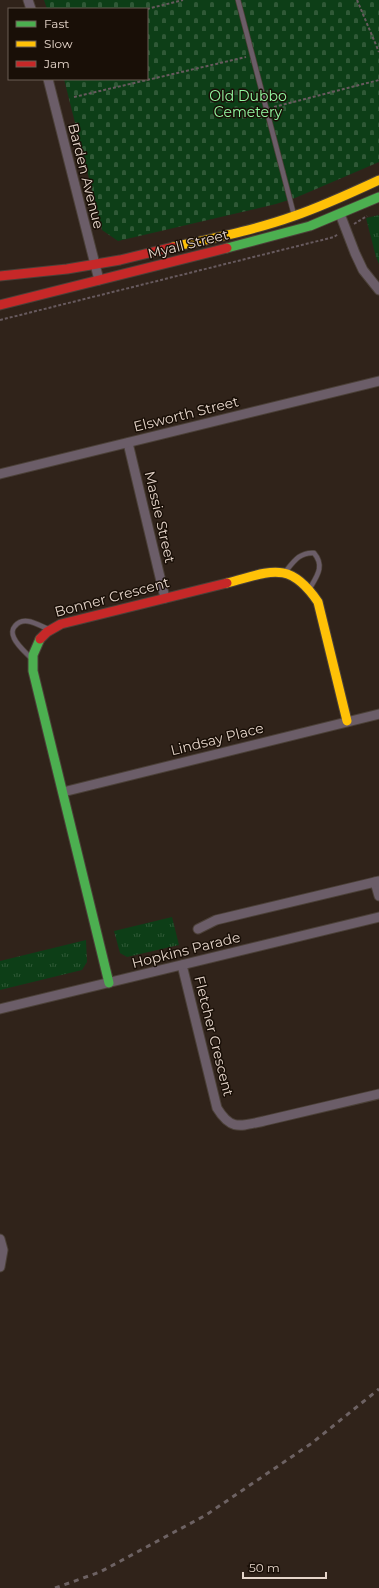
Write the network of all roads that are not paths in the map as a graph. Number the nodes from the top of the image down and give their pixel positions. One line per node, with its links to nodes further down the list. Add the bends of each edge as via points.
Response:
1 (238, 0): 6 (lane)
2 (48, 80): 7 (street, Barden Avenue)
3 (379, 180): 6 (street, Myall Street)
4 (379, 197): 5 (street, Myall Street)
5 (340, 214): 9 (street, Myall Street, via 272,237); 10 (street, via 363,270)
6 (294, 216): 7 (street, Myall Street)
7 (94, 265): 8 (street, Myall Street); 9 (street, Barden Avenue)
8 (0, 276)
9 (98, 280): 11 (street, Myall Street)
10 (379, 290)
11 (0, 305)
12 (379, 382): 13 (street, Elsworth Street)
13 (128, 443): 14 (street, Elsworth Street); 17 (street, Massie Street)
14 (0, 474)
15 (285, 572): 16 (street, via 299,579); 16 (lane, via 300,555 314,554 320,565); 17 (street, Bonner Crescent, via 268,573)
16 (310, 590): 21 (street, via 318,602 324,622)
17 (165, 598): 18 (street, Bonner Crescent)
18 (49, 629): 19 (street, Bonner Crescent, via 40,638); 19 (lane, via 26,621 14,627 14,639)
19 (32, 659): 22 (street, Bonner Crescent, via 32,671)
20 (379, 714): 21 (street, Lindsay Place)
21 (347, 721): 22 (street, Lindsay Place)
22 (63, 792): 28 (street, Bonner Crescent)
23 (377, 881): 24 (street, Hopkins Parade); 26 (street, Hopkins Parade, via 216,920)
24 (379, 896)
25 (379, 917): 27 (street, Hopkins Parade)
26 (198, 929)
27 (182, 965): 28 (street, Hopkins Parade); 30 (street, Fletcher Crescent, via 217,1108 228,1122 233,1125 247,1125)
28 (109, 982): 29 (street, Hopkins Parade)
29 (0, 1010)
30 (379, 1094)
31 (0, 1239): 32 (street, via 3,1250)
32 (0, 1266)

